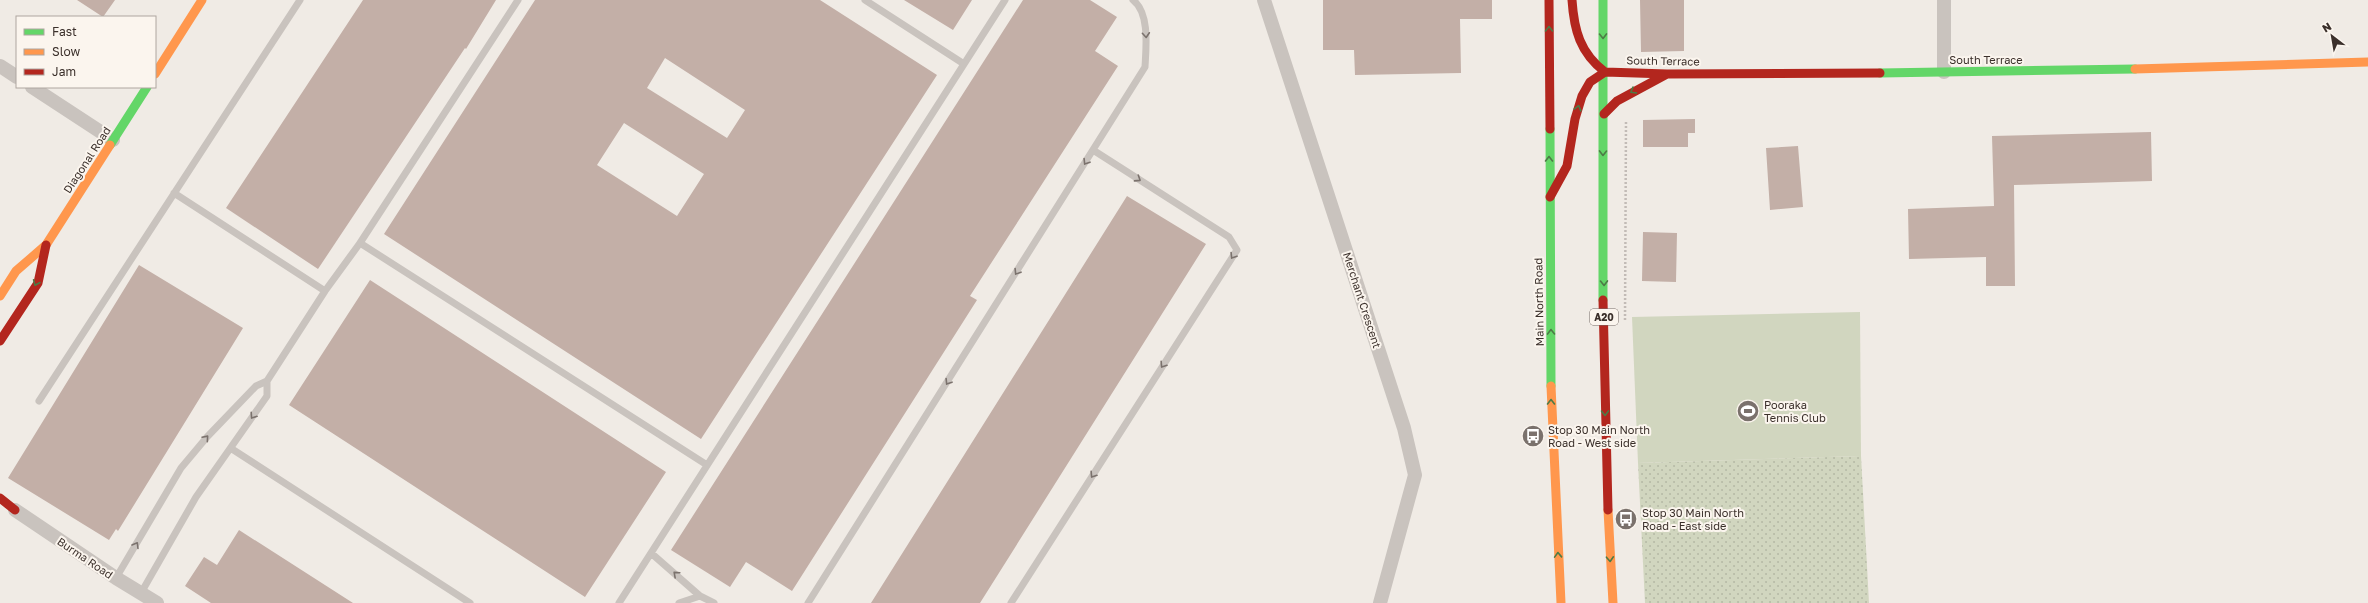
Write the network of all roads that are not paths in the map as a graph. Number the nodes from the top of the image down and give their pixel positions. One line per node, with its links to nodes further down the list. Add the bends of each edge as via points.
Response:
1 (202, 0): 15 (main road)
2 (300, 0): 25 (lane)
3 (518, 0): 27 (lane)
4 (865, 0): 13 (lane)
5 (1005, 0): 13 (lane)
6 (1133, 0): 24 (lane, one-way to 24, via 1138,4 1147,33 1145,67)
7 (1264, 0): 51 (street, Merchant Crescent, via 1404,428 1415,475)
8 (1549, 0): 26 (main road, Main North Road, one-way to 8)
9 (1572, 0): 16 (main road, via 1573,23 1585,54 1590,62)
10 (1603, 0): 16 (main road, A20, one-way to 16)
11 (1944, 0): 17 (street)
12 (2368, 62): 17 (main road, South Terrace)
13 (964, 64): 35 (lane)
14 (0, 66): 19 (street)
15 (156, 72)
16 (1605, 72): 18 (main road, South Terrace); 22 (main road, A20); 26 (main road, one-way to 16, via 1567,166 1575,118 1582,96 1590,82)
17 (1944, 72): 18 (main road, South Terrace)
18 (1667, 74): 22 (main road, one-way to 22, via 1617,101)
19 (16, 76)
20 (34, 88): 23 (street)
21 (146, 88): 23 (main road, Diagonal Road)
22 (1604, 114): 52 (main road, A20, one-way to 52, via 1602,189 1606,492)
23 (113, 140): 28 (main road, Diagonal Road)
24 (1093, 150): 49 (lane, one-way to 49); 50 (lane, one-way to 50, via 1229,237 1237,250)
25 (174, 193): 29 (lane); 33 (lane)
26 (1549, 198): 43 (main road, Main North Road, one-way to 26, via 1551,404)
27 (360, 243): 29 (lane); 35 (lane)
28 (46, 245): 30 (main road, Diagonal Road, via 16,271); 31 (main road, Diagonal Road, one-way to 31, via 38,283)
29 (325, 291): 32 (lane)
30 (0, 296)
31 (0, 341)
32 (267, 382): 34 (lane, one-way to 34, via 267,396); 40 (lane, one-way to 32, via 181,468 212,431 256,386)
33 (39, 401)
34 (232, 449): 41 (lane, via 196,497); 45 (lane)
35 (707, 465): 39 (lane)
36 (0, 498): 38 (main road)
37 (0, 505): 38 (main road)
38 (15, 510): 40 (street, Burma Road)
39 (651, 553): 42 (lane, one-way to 39); 46 (lane)
40 (116, 578): 41 (street, Burma Road)
41 (141, 593): 44 (street, Burma Road)
42 (700, 596): 47 (lane); 48 (lane)
43 (1558, 598)
44 (157, 603)
45 (470, 603)
46 (619, 603)
47 (679, 603)
48 (714, 603)
49 (808, 603)
50 (1011, 603)
51 (1380, 603)
52 (1613, 603)

